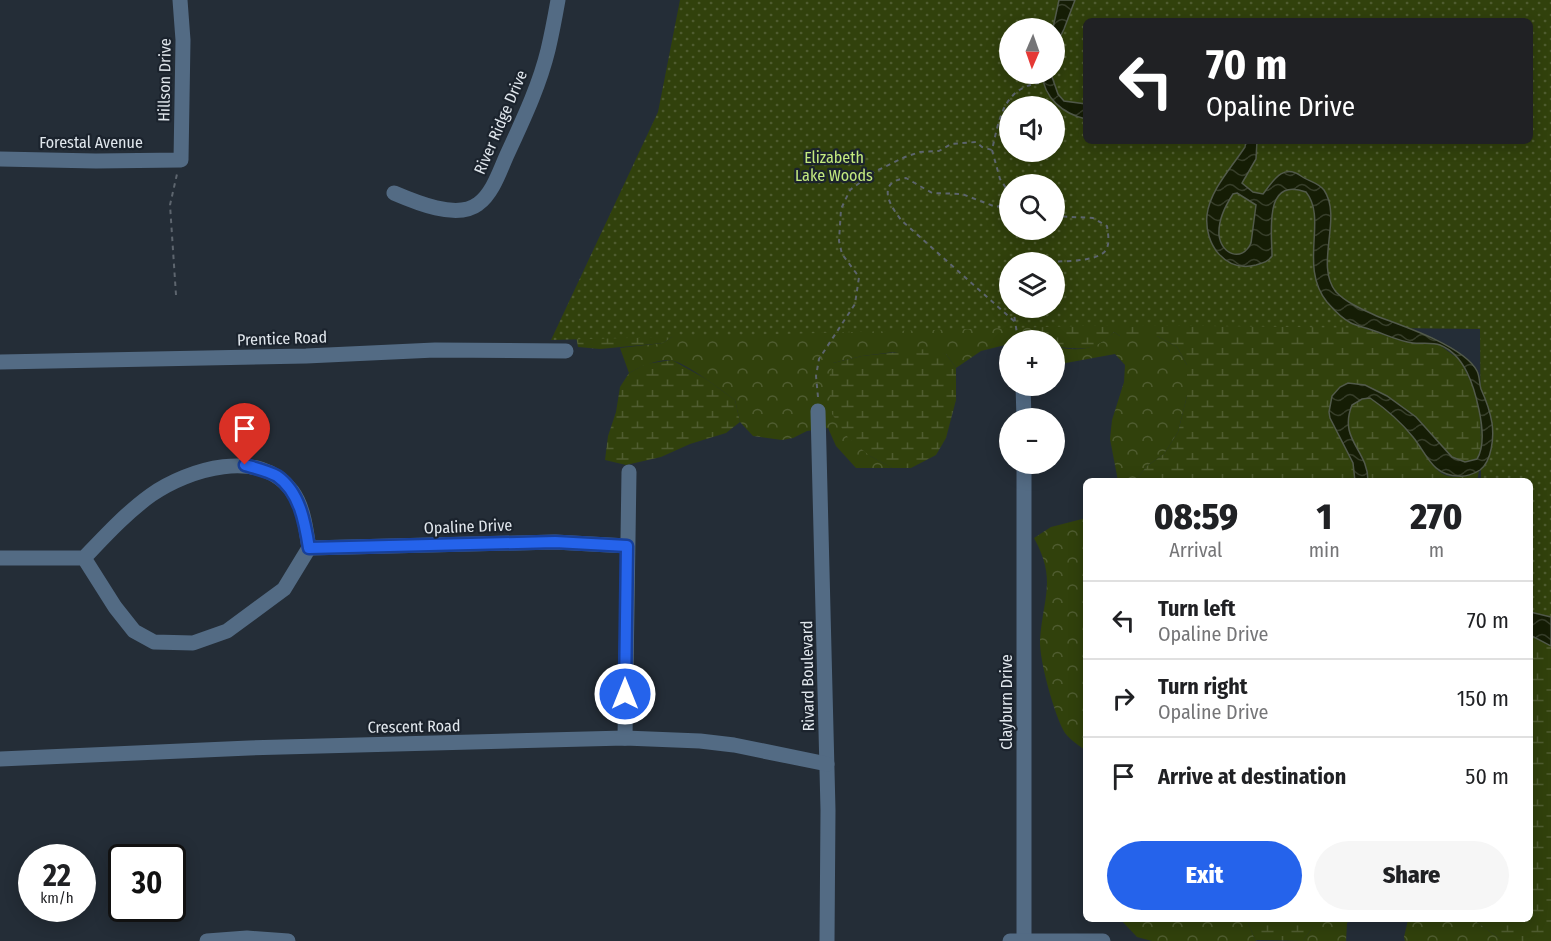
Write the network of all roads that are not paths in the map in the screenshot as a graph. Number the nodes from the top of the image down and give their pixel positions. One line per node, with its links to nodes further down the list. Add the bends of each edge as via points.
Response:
1 (180, 0): 4 (street, Hillson Drive)
2 (558, 0): 5 (street, River Ridge Drive, via 548,51 528,107 489,193 477,206 465,209 424,206)
3 (0, 159): 4 (street, Forestal Avenue)
4 (181, 160)
5 (394, 193)
6 (566, 351): 7 (street, Prentice Road, via 435,350)
7 (0, 362)
8 (819, 411): 17 (street, Rivard Boulevard)
9 (629, 472): 11 (street)
10 (1024, 474): 21 (street, Clayburn Drive)
11 (627, 546): 12 (street, Opaline Drive, via 555,542); 15 (street)
12 (309, 548): 14 (street, via 284,589 227,631 193,643 154,642 134,631); 14 (street, via 293,492 276,476 245,465 223,466 187,476 152,494)
13 (0, 558): 14 (street)
14 (84, 558)
15 (625, 738): 16 (street, Crescent Road, via 238,748); 17 (street, Crescent Road, via 734,745)
16 (0, 759)
17 (827, 764): 20 (street, Rivard Boulevard)
18 (207, 941): 19 (street)
19 (288, 941)
20 (827, 941)
21 (1020, 941): 22 (street)
22 (1103, 941)

